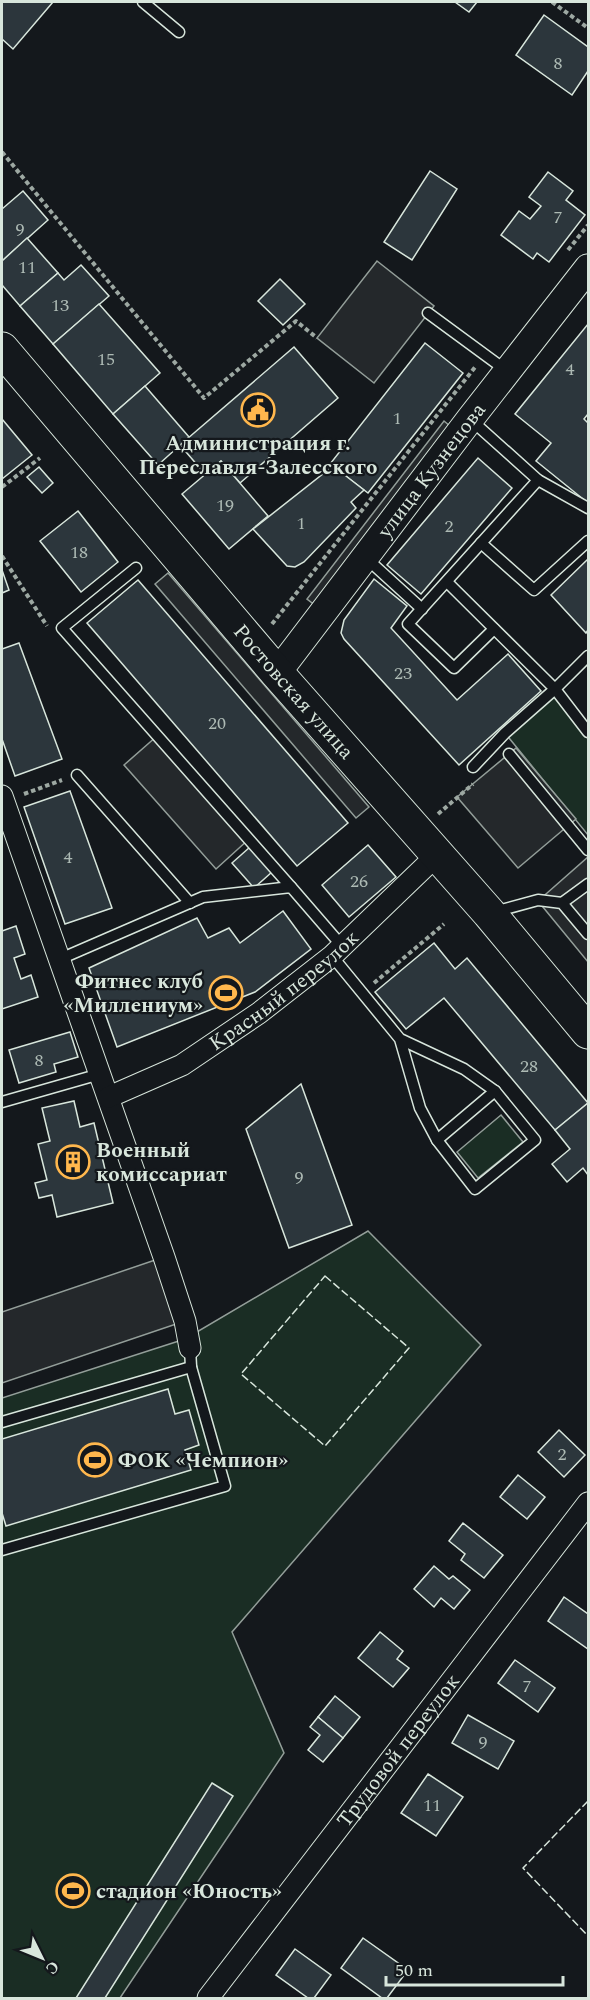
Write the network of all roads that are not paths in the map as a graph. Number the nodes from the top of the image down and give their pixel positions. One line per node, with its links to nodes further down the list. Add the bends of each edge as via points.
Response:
1 (143, 2): 2 (lane)
2 (179, 32)
3 (588, 268): 6 (street, улица Кузнецова)
4 (428, 313): 6 (lane)
5 (2, 349): 18 (main road, Ростовская улица)
6 (508, 372): 7 (street, улица Кузнецова)
7 (470, 419): 8 (lane); 12 (street, улица Кузнецова)
8 (538, 480): 9 (lane); 11 (lane)
9 (588, 508)
10 (588, 541): 11 (lane, via 534,590)
11 (481, 543): 14 (lane)
12 (365, 557): 15 (lane); 18 (street, улица Кузнецова)
13 (136, 568): 28 (lane, via 62,628)
14 (447, 582): 15 (lane); 16 (lane)
15 (422, 609): 16 (lane, via 408,624 454,668)
16 (494, 628): 19 (lane)
17 (588, 656): 19 (lane)
18 (277, 673): 26 (main road, Ростовская улица)
19 (555, 689): 20 (lane); 22 (lane)
20 (588, 732)
21 (509, 754): 25 (lane)
22 (473, 767)
23 (77, 775): 29 (lane)
24 (2, 799): 34 (street)
25 (588, 850)
26 (437, 855): 31 (main road, Ростовская улица); 33 (street, Красный переулок)
27 (588, 884): 30 (lane)
28 (291, 887): 29 (lane, via 203,897); 33 (lane)
29 (190, 903): 34 (lane)
30 (562, 903): 31 (lane, via 538,900); 32 (lane)
31 (489, 913): 35 (main road, Ростовская улица)
32 (588, 934)
33 (337, 951): 36 (lane, via 362,993); 39 (street, Красный переулок, via 259,1013 182,1065)
34 (60, 959): 37 (street)
35 (588, 1032)
36 (400, 1039): 38 (lane, via 464,1069); 41 (lane, via 420,1108)
37 (100, 1074): 39 (street); 40 (lane)
38 (495, 1091): 41 (lane); 41 (lane, via 535,1140 475,1189)
39 (109, 1096): 42 (street, via 185,1321)
40 (2, 1101)
41 (437, 1140)
42 (190, 1357): 43 (lane); 45 (lane, via 225,1486)
43 (2, 1422)
44 (588, 1503): 46 (street, Трудовой переулок)
45 (2, 1550)
46 (208, 1998)

